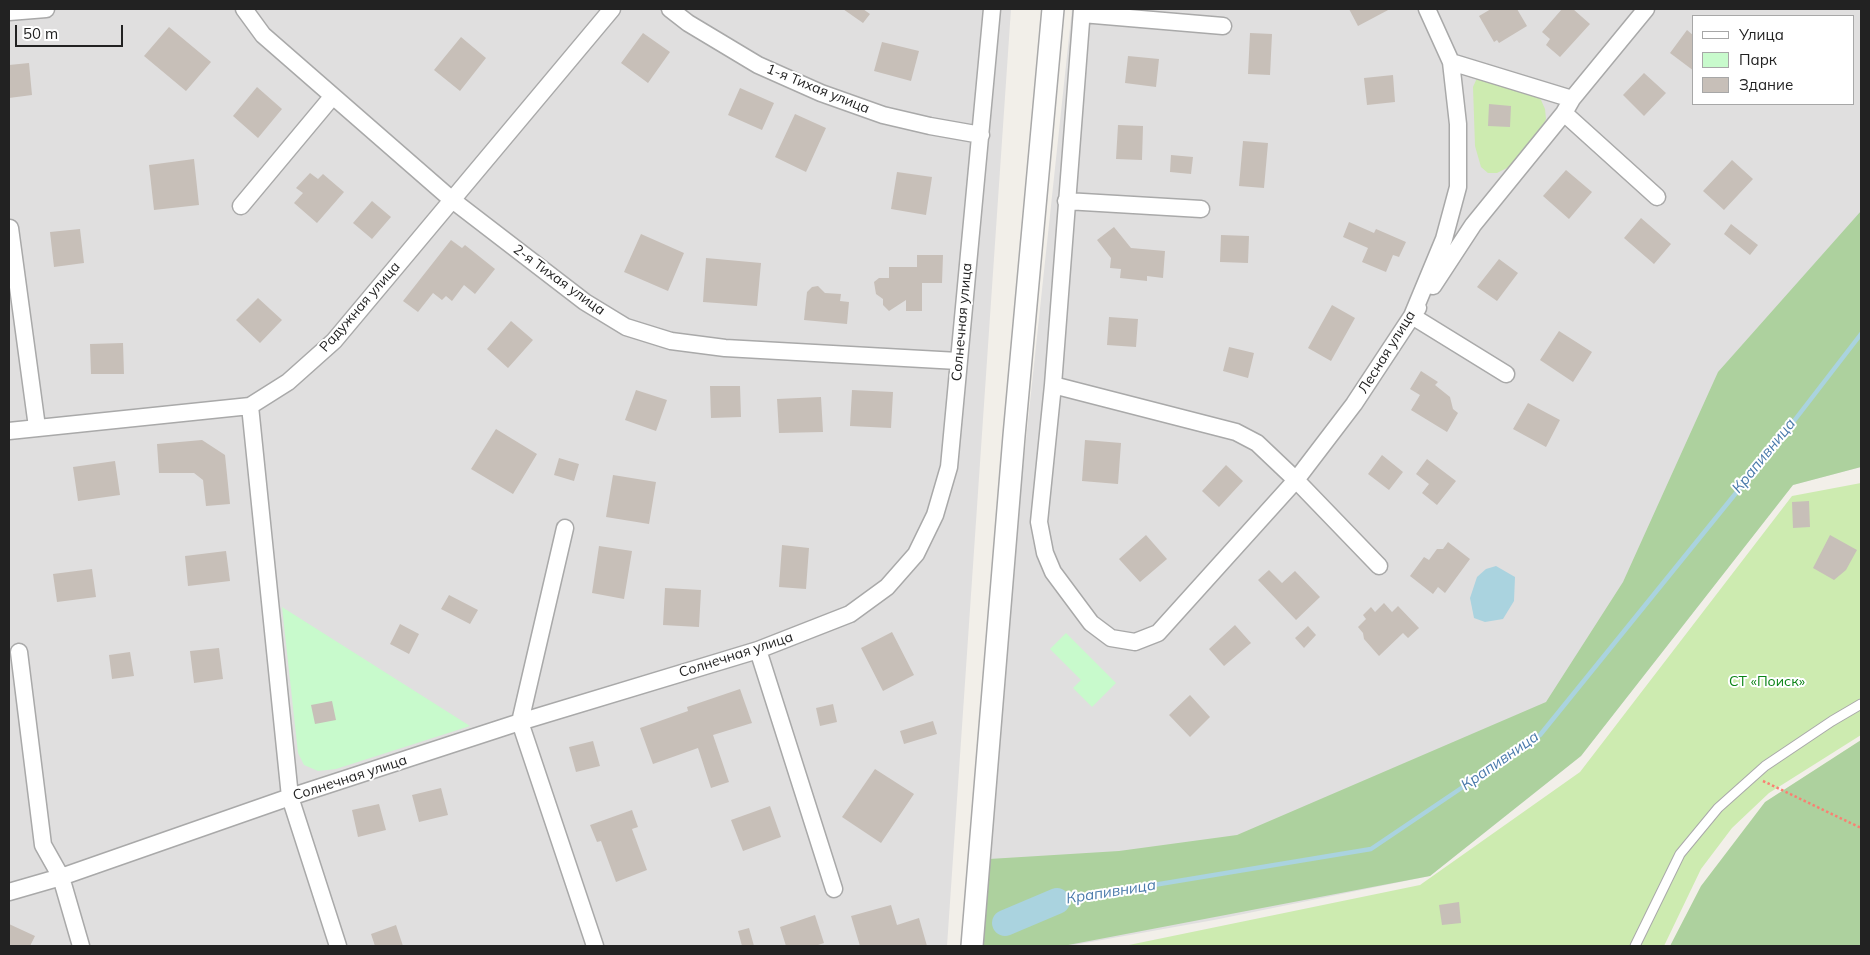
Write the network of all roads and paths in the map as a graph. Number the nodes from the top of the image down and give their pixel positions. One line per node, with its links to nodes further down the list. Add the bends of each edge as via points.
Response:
1 (46, 9): 9 (street)
2 (244, 9): 13 (street, 2-я Тихая улица, via 263,35)
3 (612, 9): 17 (street, Радужная улица)
4 (670, 9): 15 (street, 1-я Тихая улица, via 758,65 821,94 883,115)
5 (992, 9): 15 (street, Солнечная улица)
6 (1053, 9): 45 (street)
7 (1427, 9): 12 (street, Лесная улица)
8 (1646, 9): 14 (street)
9 (9, 12)
10 (1082, 12): 11 (street); 18 (street)
11 (1223, 26)
12 (1451, 62): 14 (street); 22 (street, Лесная улица, via 1458,124 1458,187 1444,239)
13 (332, 96): 17 (street, 2-я Тихая улица); 19 (street)
14 (1568, 106): 16 (street); 22 (street, via 1473,225)
15 (980, 135): 23 (street, Солнечная улица)
16 (1657, 197)
17 (451, 199): 23 (street, 2-я Тихая улица, via 585,302 626,327 671,341 725,348); 26 (street, Радужная улица, via 334,341 288,382)
18 (1066, 201): 20 (street); 25 (street)
19 (240, 206)
20 (1200, 209)
21 (10, 228): 27 (street)
22 (1412, 316): 24 (street); 29 (street, Лесная улица, via 1354,404)
23 (958, 362): 32 (street, Солнечная улица, via 949,467 935,515 916,554 887,587 850,614)
24 (1506, 374)
25 (1053, 385): 29 (street, via 1236,432 1257,443); 29 (street, Лесная улица, via 1040,522 1044,552 1053,572 1091,623 1111,638 1135,642 1158,634)
26 (250, 406): 27 (street, Радужная улица); 37 (street)
27 (36, 428): 28 (street, Радужная улица)
28 (9, 431)
29 (1296, 480): 31 (street)
30 (565, 528): 35 (street)
31 (1379, 566)
32 (758, 650): 35 (street, Солнечная улица); 40 (street)
33 (19, 652): 39 (street, via 43,845)
34 (1861, 704): 36 (lane)
35 (520, 722): 37 (street, Солнечная улица); 44 (street)
36 (1754, 776): 38 (path); 46 (lane, via 1718,808 1680,854)
37 (290, 797): 39 (street, Солнечная улица); 43 (street)
38 (1861, 828)
39 (60, 877): 41 (street, Солнечная улица); 42 (street)
40 (834, 889)
41 (9, 892)
42 (81, 946)
43 (338, 946)
44 (595, 946)
45 (972, 946)
46 (1635, 946)

